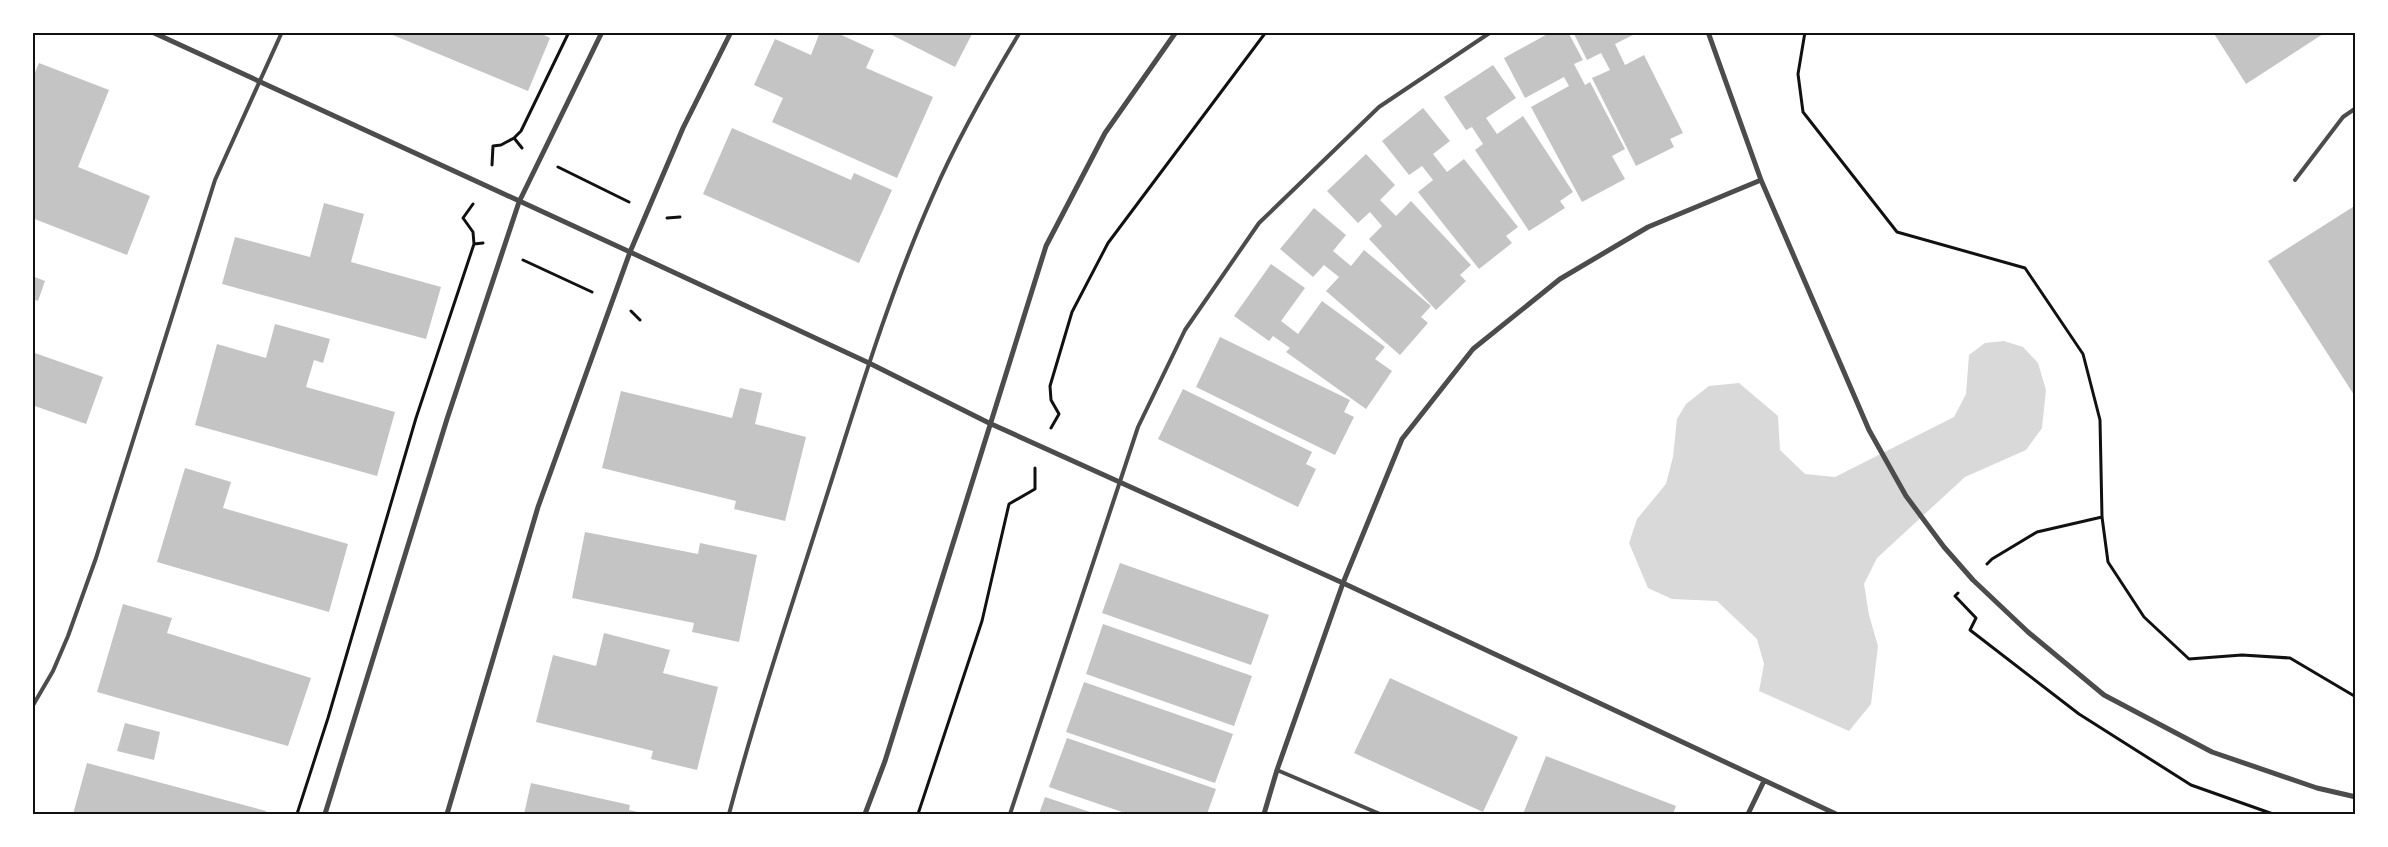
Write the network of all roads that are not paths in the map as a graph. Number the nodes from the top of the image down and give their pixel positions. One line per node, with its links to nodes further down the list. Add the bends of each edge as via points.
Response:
1 (152, 32): 9 (street)
2 (282, 32): 9 (lane)
3 (602, 32): 13 (street)
4 (731, 32): 14 (street, via 683,128)
5 (1020, 32): 15 (lane, via 970,119 932,197)
6 (1176, 32): 16 (street, via 1105,133 1046,246)
7 (1491, 32): 17 (lane, via 1379,107 1259,223 1185,330 1138,428)
8 (1708, 32): 11 (street)
9 (259, 82): 13 (street); 19 (lane, via 215,180 84,593 53,671)
10 (2356, 108): 12 (lane, via 2343,117)
11 (1761, 180): 18 (street, via 1648,227 1560,279 1473,349 1402,439); 22 (street, via 1869,430 1906,496 1973,580 2028,632 2104,695 2212,752 2317,788)
12 (2295, 180)
13 (519, 202): 14 (street); 23 (street, via 444,428)
14 (630, 252): 15 (street); 24 (street, via 538,507)
15 (869, 364): 16 (street); 25 (lane, via 750,736)
16 (989, 423): 17 (street); 26 (street, via 885,761)
17 (1119, 481): 18 (street); 27 (lane)
18 (1343, 583): 20 (street); 21 (street)
19 (32, 707)
20 (1277, 770): 28 (street); 29 (lane)
21 (1764, 781): 30 (street); 31 (street)
22 (2356, 797)
23 (325, 814)
24 (447, 814)
25 (729, 814)
26 (865, 814)
27 (1010, 814)
28 (1264, 814)
29 (1380, 814)
30 (1748, 814)
31 (1836, 814)

